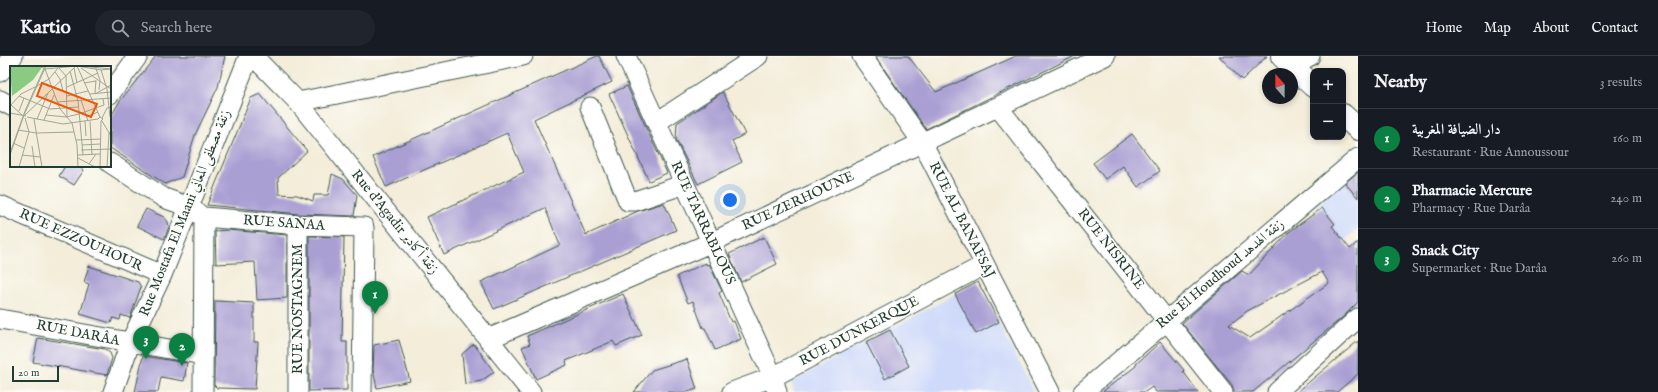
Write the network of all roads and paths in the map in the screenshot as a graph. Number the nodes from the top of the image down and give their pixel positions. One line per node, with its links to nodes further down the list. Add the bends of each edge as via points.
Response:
1 (13, 56): 11 (street)
2 (138, 56): 13 (street)
3 (249, 56): 28 (street, Rue Mostafa El Maani زنقة مصطفى المعاني)
4 (253, 56): 15 (street, Rue d'Agadir زنقة أكادير)
5 (626, 56): 20 (street, RUE TARRABLOUS)
6 (758, 56): 20 (street)
7 (862, 56): 22 (street, RUE AL BANAFSAJ)
8 (1105, 56): 18 (street, RUE ZERHOUNE)
9 (517, 57): 15 (street)
10 (1295, 59): 12 (street)
11 (0, 72)
12 (1310, 82)
13 (111, 93)
14 (0, 100): 16 (street)
15 (298, 102): 27 (street, Rue d'Agadir زنقة أكادير)
16 (10, 105)
17 (590, 107): 25 (street, via 628,200 636,201)
18 (998, 107): 22 (street, RUE ZERHOUNE); 36 (street, RUE NISRINE)
19 (1346, 118): 21 (street)
20 (657, 122): 25 (street, RUE TARRABLOUS)
21 (1358, 129)
22 (922, 142): 31 (street, RUE ZERHOUNE); 32 (street, RUE AL BANAFSAJ)
23 (1358, 158): 36 (street, Rue El Houdhoud زنقة الهدهد)
24 (111, 164): 28 (street, RUE SANAA, via 164,198)
25 (685, 184): 31 (street, RUE TARRABLOUS)
26 (0, 205): 33 (street, RUE EZZOUHOUR)
27 (386, 211): 30 (street); 37 (street, Rue d'Agadir زنقة أكادير)
28 (196, 212): 29 (street, RUE SANAA); 33 (street, Rue Mostafa El Maani زنقة مصطفى المعاني); 39 (street)
29 (298, 225): 30 (street, RUE SANAA); 44 (street, RUE NOSTAGNEM)
30 (364, 227): 45 (street)
31 (712, 242): 37 (street, RUE ZERHOUNE); 40 (street, RUE TARRABLOUS)
32 (984, 265): 40 (street, RUE DUNKERQUE); 47 (street, RUE AL BANAFSAJ)
33 (162, 275): 38 (street, Rue Mostafa El Maani زنقة مصطفى المعاني)
34 (0, 318): 38 (street, RUE DARÂA)
35 (1358, 318): 50 (street)
36 (1166, 320): 48 (street, Rue El Houdhoud زنقة الهدهد); 49 (street, RUE NISRINE)
37 (488, 339): 41 (street, Rue d'Agadir زنقة أكادير)
38 (130, 343): 39 (street, RUE DARÂA); 42 (street, Rue Mostafa El Maani زنقة مصطفى المعاني)
39 (203, 355): 43 (street)
40 (775, 384): 46 (street, RUE DUNKERQUE)
41 (521, 389)
42 (113, 392)
43 (203, 392)
44 (298, 392)
45 (362, 392)
46 (732, 392)
47 (1050, 392)
48 (1082, 392)
49 (1224, 392)
50 (1277, 392)

